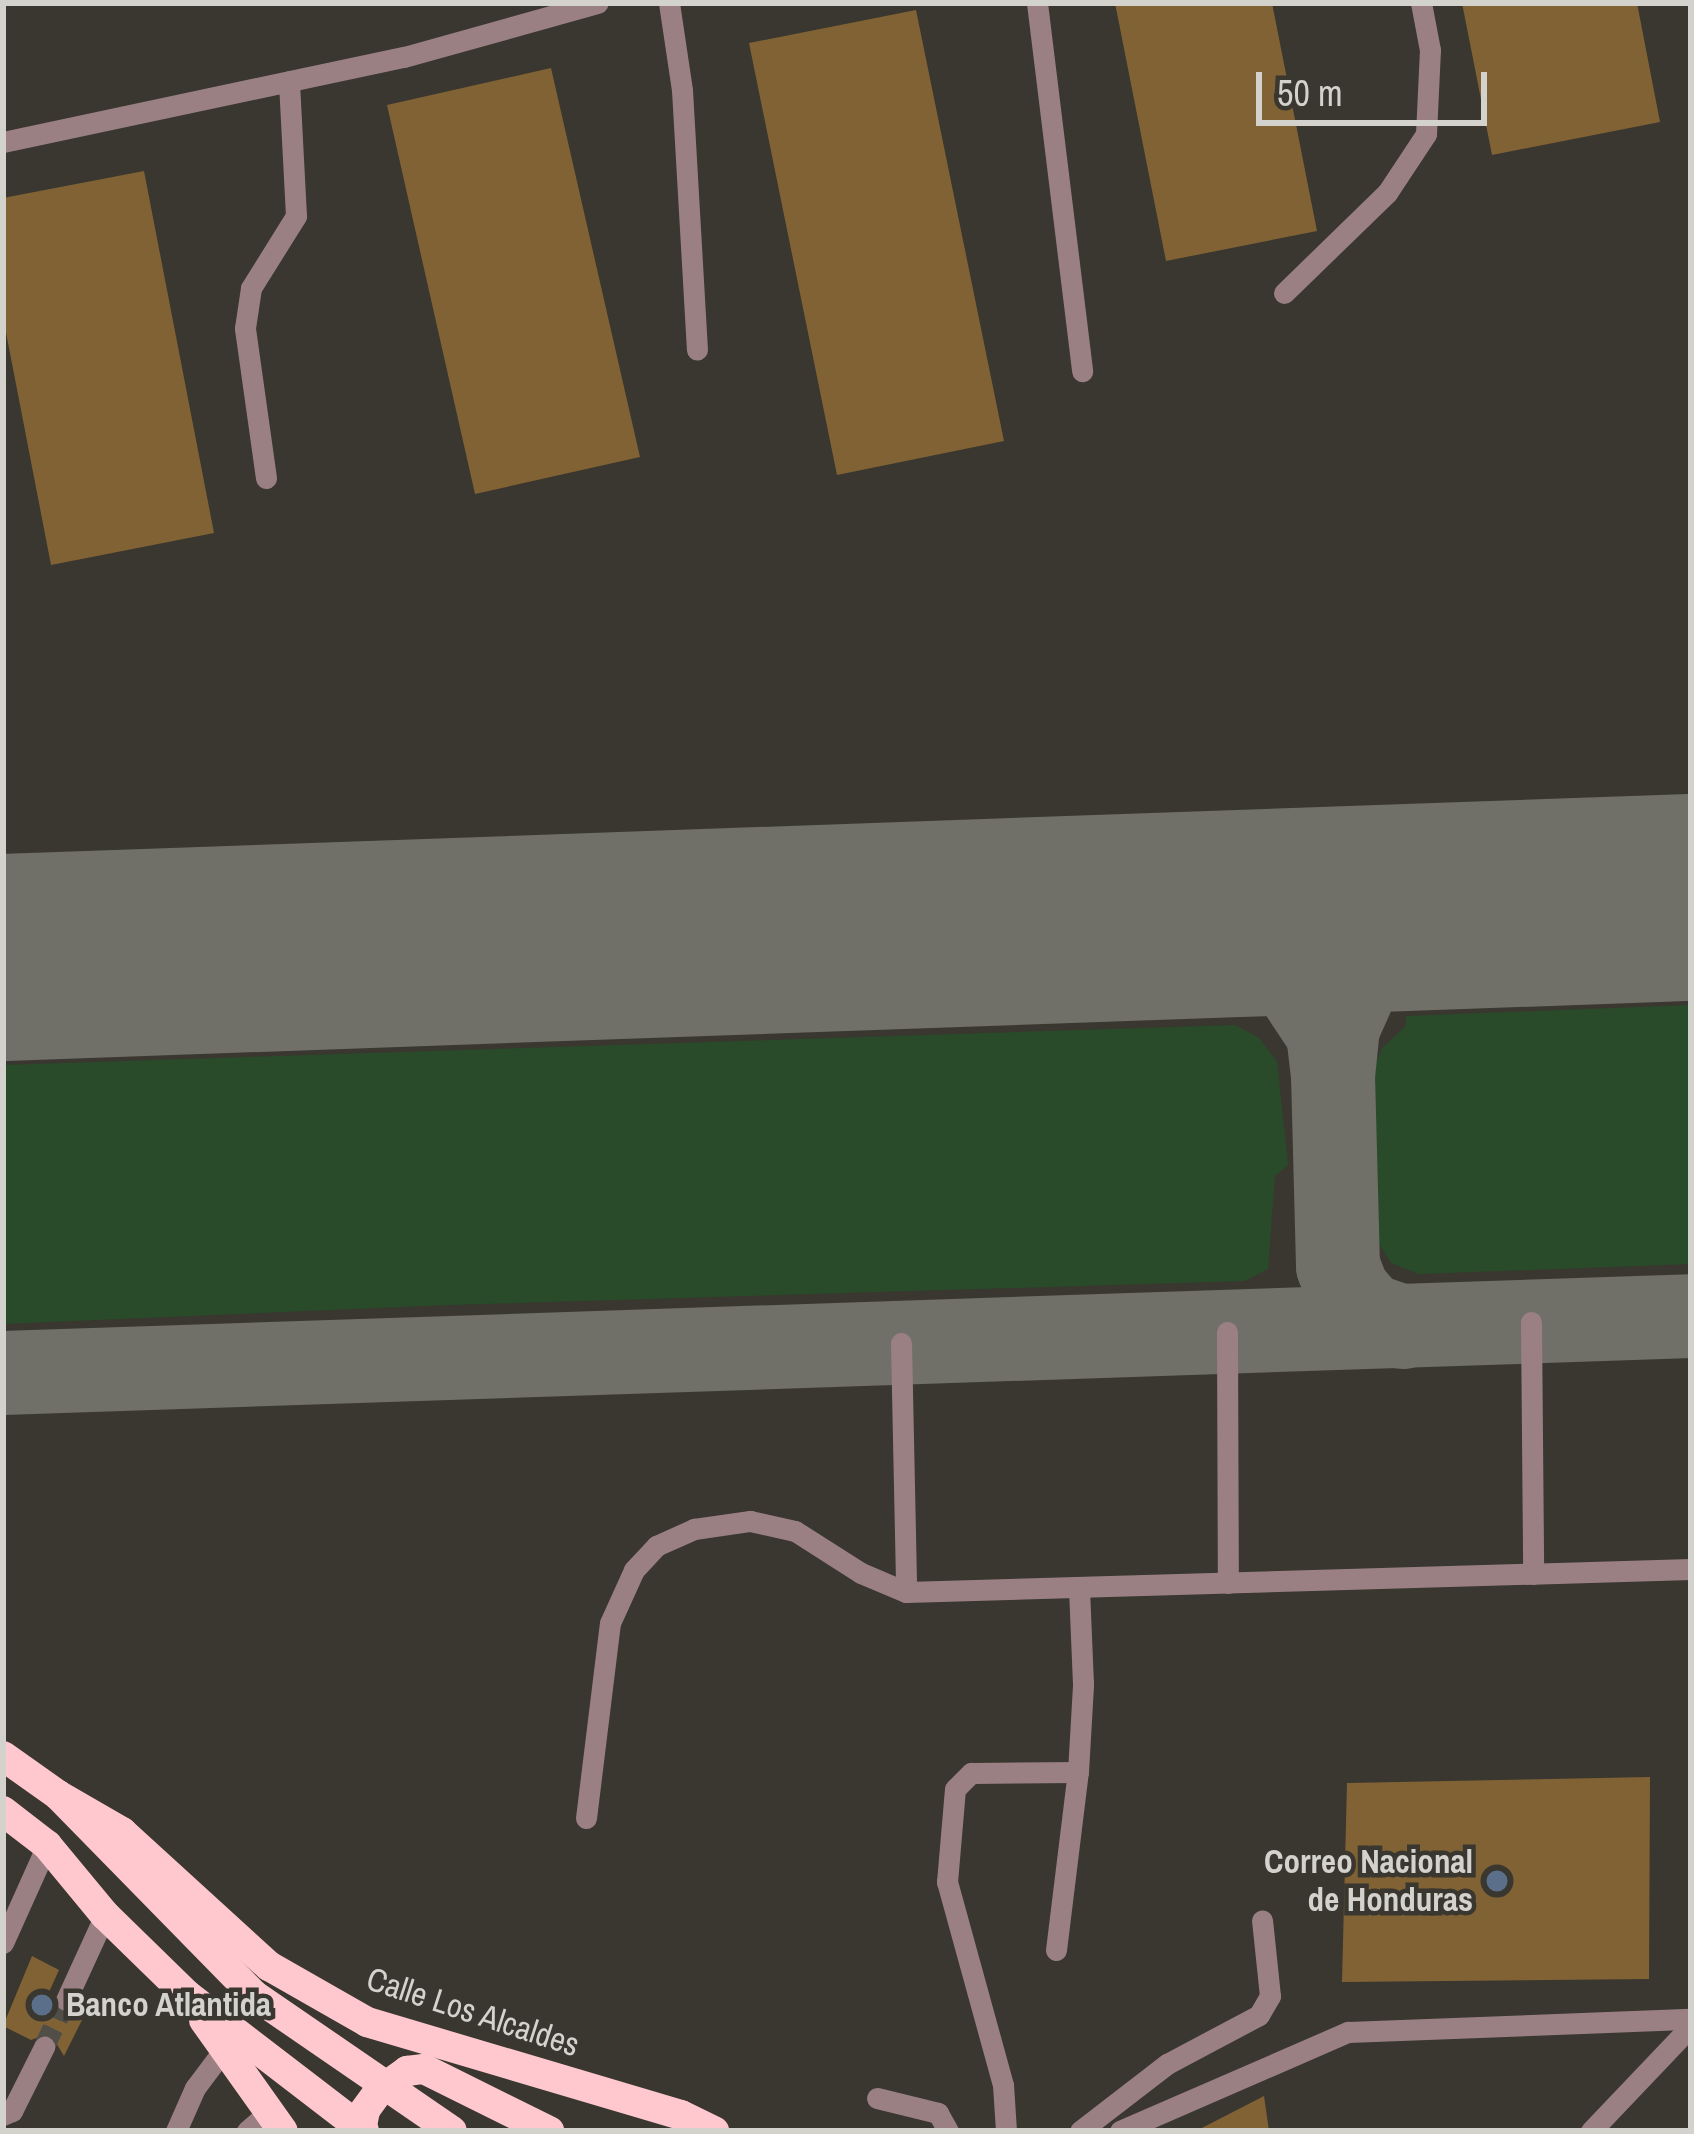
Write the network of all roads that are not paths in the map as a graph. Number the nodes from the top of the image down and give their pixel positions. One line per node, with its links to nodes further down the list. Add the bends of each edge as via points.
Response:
1 (598, 3): 5 (street)
2 (669, 3): 8 (street)
3 (1037, 3): 9 (street)
4 (1421, 3): 7 (street, via 1430,50 1426,134 1387,193)
5 (289, 81): 6 (street); 10 (street, via 296,216 251,288 245,328)
6 (3, 142)
7 (1284, 293)
8 (697, 350)
9 (1082, 370)
10 (266, 478)
11 (1531, 1322): 15 (street)
12 (1227, 1332): 16 (street)
13 (901, 1343): 18 (street)
14 (1691, 1569): 15 (street)
15 (1533, 1574): 16 (street)
16 (1228, 1583): 17 (street)
17 (1079, 1587): 18 (street); 20 (street)
18 (906, 1592): 23 (street, via 795,1531 750,1521 694,1529 656,1546 634,1570 610,1623)
19 (3, 1756): 21 (main road)
20 (1078, 1772): 28 (street); 43 (street, via 971,1773 955,1789 947,1882 1004,2085)
21 (58, 1795): 39 (main road, via 254,1995); 41 (main road, Calle Los Alcaldes, via 122,1832 269,1966 367,2022)
22 (3, 1811): 24 (main road)
23 (586, 1818)
24 (47, 1845): 25 (main road); 27 (street)
25 (106, 1915): 29 (main road); 30 (street)
26 (1262, 1920): 44 (street, via 1270,1996 1259,2015 1167,2064)
27 (3, 1943)
28 (1056, 1950)
29 (187, 1995): 33 (main road); 38 (main road)
30 (66, 2000)
31 (1691, 2022): 45 (street, via 1348,2032); 46 (street)
32 (44, 2047): 35 (street)
33 (224, 2048): 36 (main road); 37 (street)
34 (877, 2098): 42 (street, via 938,2113)
35 (3, 2115)
36 (267, 2125)
37 (176, 2131)
38 (362, 2131): 40 (main road, bridge, via 378,2092 424,2069)
39 (452, 2131)
40 (549, 2131)
41 (714, 2131)
42 (948, 2131)
43 (1006, 2131)
44 (1080, 2131)
45 (1120, 2131)
46 (1591, 2131)

